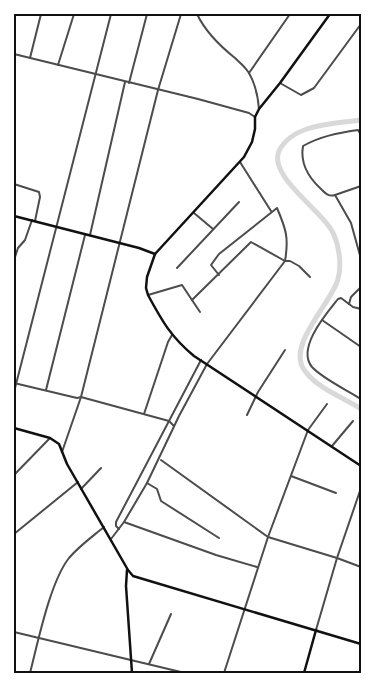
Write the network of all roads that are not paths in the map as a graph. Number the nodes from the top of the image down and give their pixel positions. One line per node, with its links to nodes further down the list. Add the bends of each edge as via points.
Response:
1 (41, 14): 11 (street)
2 (74, 14): 12 (street)
3 (111, 14): 14 (street)
4 (147, 14): 16 (street)
5 (181, 14): 18 (street)
6 (197, 14): 13 (street, via 207,32)
7 (290, 14): 13 (street)
8 (330, 14): 17 (main road)
9 (361, 24): 17 (street, via 314,88 301,95)
10 (14, 54): 11 (street)
11 (30, 58): 12 (street)
12 (58, 65): 14 (street)
13 (250, 73): 19 (street)
14 (95, 74): 15 (street); 31 (street)
15 (125, 82): 16 (street); 34 (street)
16 (129, 82): 18 (street)
17 (280, 83): 19 (main road)
18 (158, 90): 20 (street); 35 (street)
19 (259, 109): 20 (main road)
20 (255, 117): 22 (main road, via 252,142)
21 (361, 135): 25 (street, via 358,130 338,132 303,146 307,172 314,183 327,194)
22 (240, 162): 27 (street); 28 (main road)
23 (14, 184): 30 (street, via 38,192 40,197)
24 (361, 186): 25 (street)
25 (335, 196): 37 (street, via 351,223)
26 (239, 202): 32 (street)
27 (271, 211): 39 (street, via 277,208 287,229); 41 (street, via 219,254 211,265)
28 (194, 213): 32 (street); 36 (main road)
29 (14, 216): 30 (main road)
30 (33, 221): 31 (main road); 38 (street)
31 (57, 227): 33 (main road); 55 (street)
32 (213, 230): 40 (street)
33 (85, 234): 34 (main road); 56 (street)
34 (90, 235): 35 (main road)
35 (119, 242): 36 (main road); 59 (street)
36 (155, 254): 44 (main road, via 147,277)
37 (361, 259)
38 (14, 260)
39 (285, 261): 41 (street, via 249,242); 42 (street, via 299,266); 54 (street)
40 (177, 268)
41 (219, 275): 45 (street)
42 (310, 277)
43 (361, 287): 46 (street)
44 (148, 295): 45 (street, via 182,285); 50 (main road)
45 (192, 300): 48 (street)
46 (349, 304): 47 (street); 49 (street, via 338,299)
47 (361, 309)
48 (200, 312)
49 (321, 320): 51 (street); 60 (street, via 310,342 311,366)
50 (172, 336): 53 (main road); 62 (street)
51 (361, 346)
52 (285, 350): 58 (street)
53 (201, 360): 54 (main road); 64 (street)
54 (208, 364): 58 (main road); 66 (street)
55 (15, 384): 56 (street); 57 (street)
56 (46, 390): 59 (street)
57 (14, 392)
58 (256, 396): 63 (street); 68 (main road)
59 (81, 397): 62 (street); 71 (street)
60 (361, 399)
61 (327, 404): 68 (street)
62 (144, 414): 64 (street)
63 (247, 415)
64 (169, 421): 66 (street); 84 (street, via 116,522)
65 (352, 421): 70 (street)
66 (175, 426): 72 (street)
67 (14, 428): 69 (main road)
68 (308, 430): 70 (main road); 76 (street)
69 (50, 438): 71 (main road, via 59,444); 75 (street)
70 (332, 446): 73 (main road)
71 (62, 452): 77 (main road)
72 (160, 460): 78 (street); 86 (street)
73 (361, 466)
74 (101, 468): 80 (street)
75 (14, 475)
76 (291, 476): 81 (street); 86 (street)
77 (78, 482): 80 (main road); 85 (street)
78 (147, 483): 82 (street); 87 (street, via 157,489 161,501)
79 (361, 488): 89 (street)
80 (81, 489): 83 (main road)
81 (336, 493)
82 (124, 522): 84 (street); 91 (street)
83 (104, 527): 88 (main road); 97 (street, via 64,565)
84 (119, 528): 88 (street)
85 (14, 534)
86 (268, 536): 89 (street); 91 (street)
87 (219, 538)
88 (111, 539): 92 (main road)
89 (337, 558): 90 (street); 95 (street)
90 (361, 567)
91 (258, 568): 93 (street)
92 (128, 570): 93 (main road, via 139,580); 99 (main road, via 126,586)
93 (244, 610): 95 (main road); 104 (street)
94 (172, 614): 100 (street)
95 (316, 630): 98 (main road); 105 (main road)
96 (14, 632): 97 (street)
97 (39, 637): 99 (street); 101 (street)
98 (361, 644)
99 (131, 661): 100 (street); 102 (main road)
100 (149, 664): 103 (street)
101 (30, 673)
102 (132, 673)
103 (186, 673)
104 (224, 673)
105 (304, 673)

